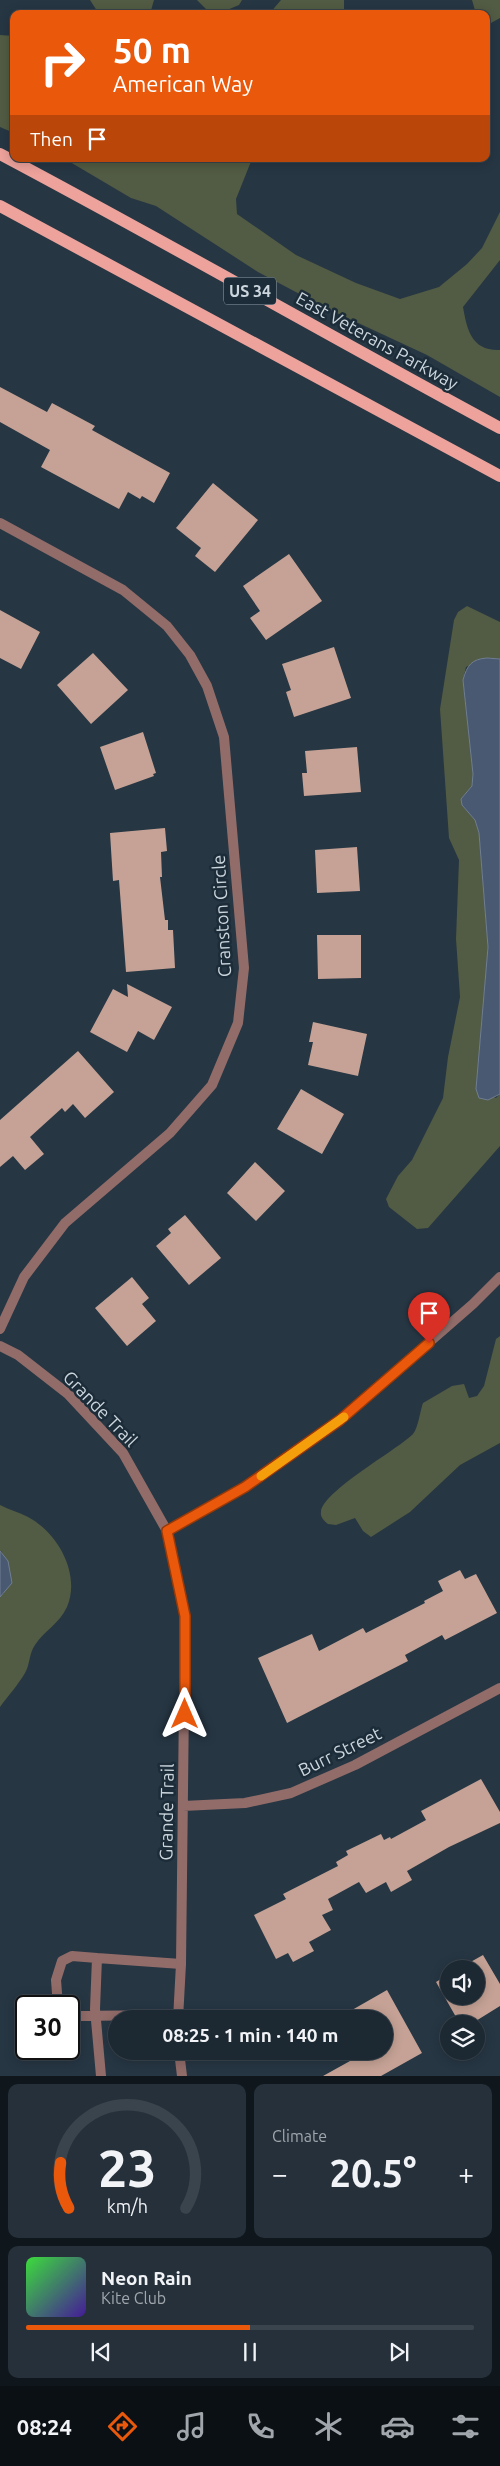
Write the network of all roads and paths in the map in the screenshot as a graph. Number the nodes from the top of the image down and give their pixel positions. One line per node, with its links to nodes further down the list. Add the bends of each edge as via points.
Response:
1 (15, 162): 3 (main road, East Veterans Parkway / US 34)
2 (0, 206): 4 (main road, US 34)
3 (500, 428)
4 (500, 476)
5 (0, 523): 7 (street, Cranston Circle, via 123,590 167,626 190,655 207,686 224,737 244,968 238,1024 212,1086 170,1133 65,1223 24,1277)
6 (500, 1277): 9 (street, via 474,1304 340,1420 245,1487)
7 (0, 1328)
8 (0, 1346): 9 (street, Grande Trail, via 18,1355 68,1394 123,1453)
9 (167, 1531): 11 (street, Grande Trail, via 185,1616)
10 (500, 1688): 11 (street, Burr Street, via 355,1764 291,1793 245,1803)
11 (183, 1806): 13 (street, Grande Trail)
12 (97, 1958): 13 (street); 14 (street, via 72,1956 62,1961 56,1980); 17 (street)
13 (181, 1964): 15 (street, Grande Trail)
14 (57, 1995)
15 (178, 2010)
16 (80, 2016): 17 (street)
17 (96, 2016): 18 (street); 20 (street)
18 (108, 2016)
19 (180, 2060): 21 (street)
20 (101, 2076)
21 (182, 2076)

